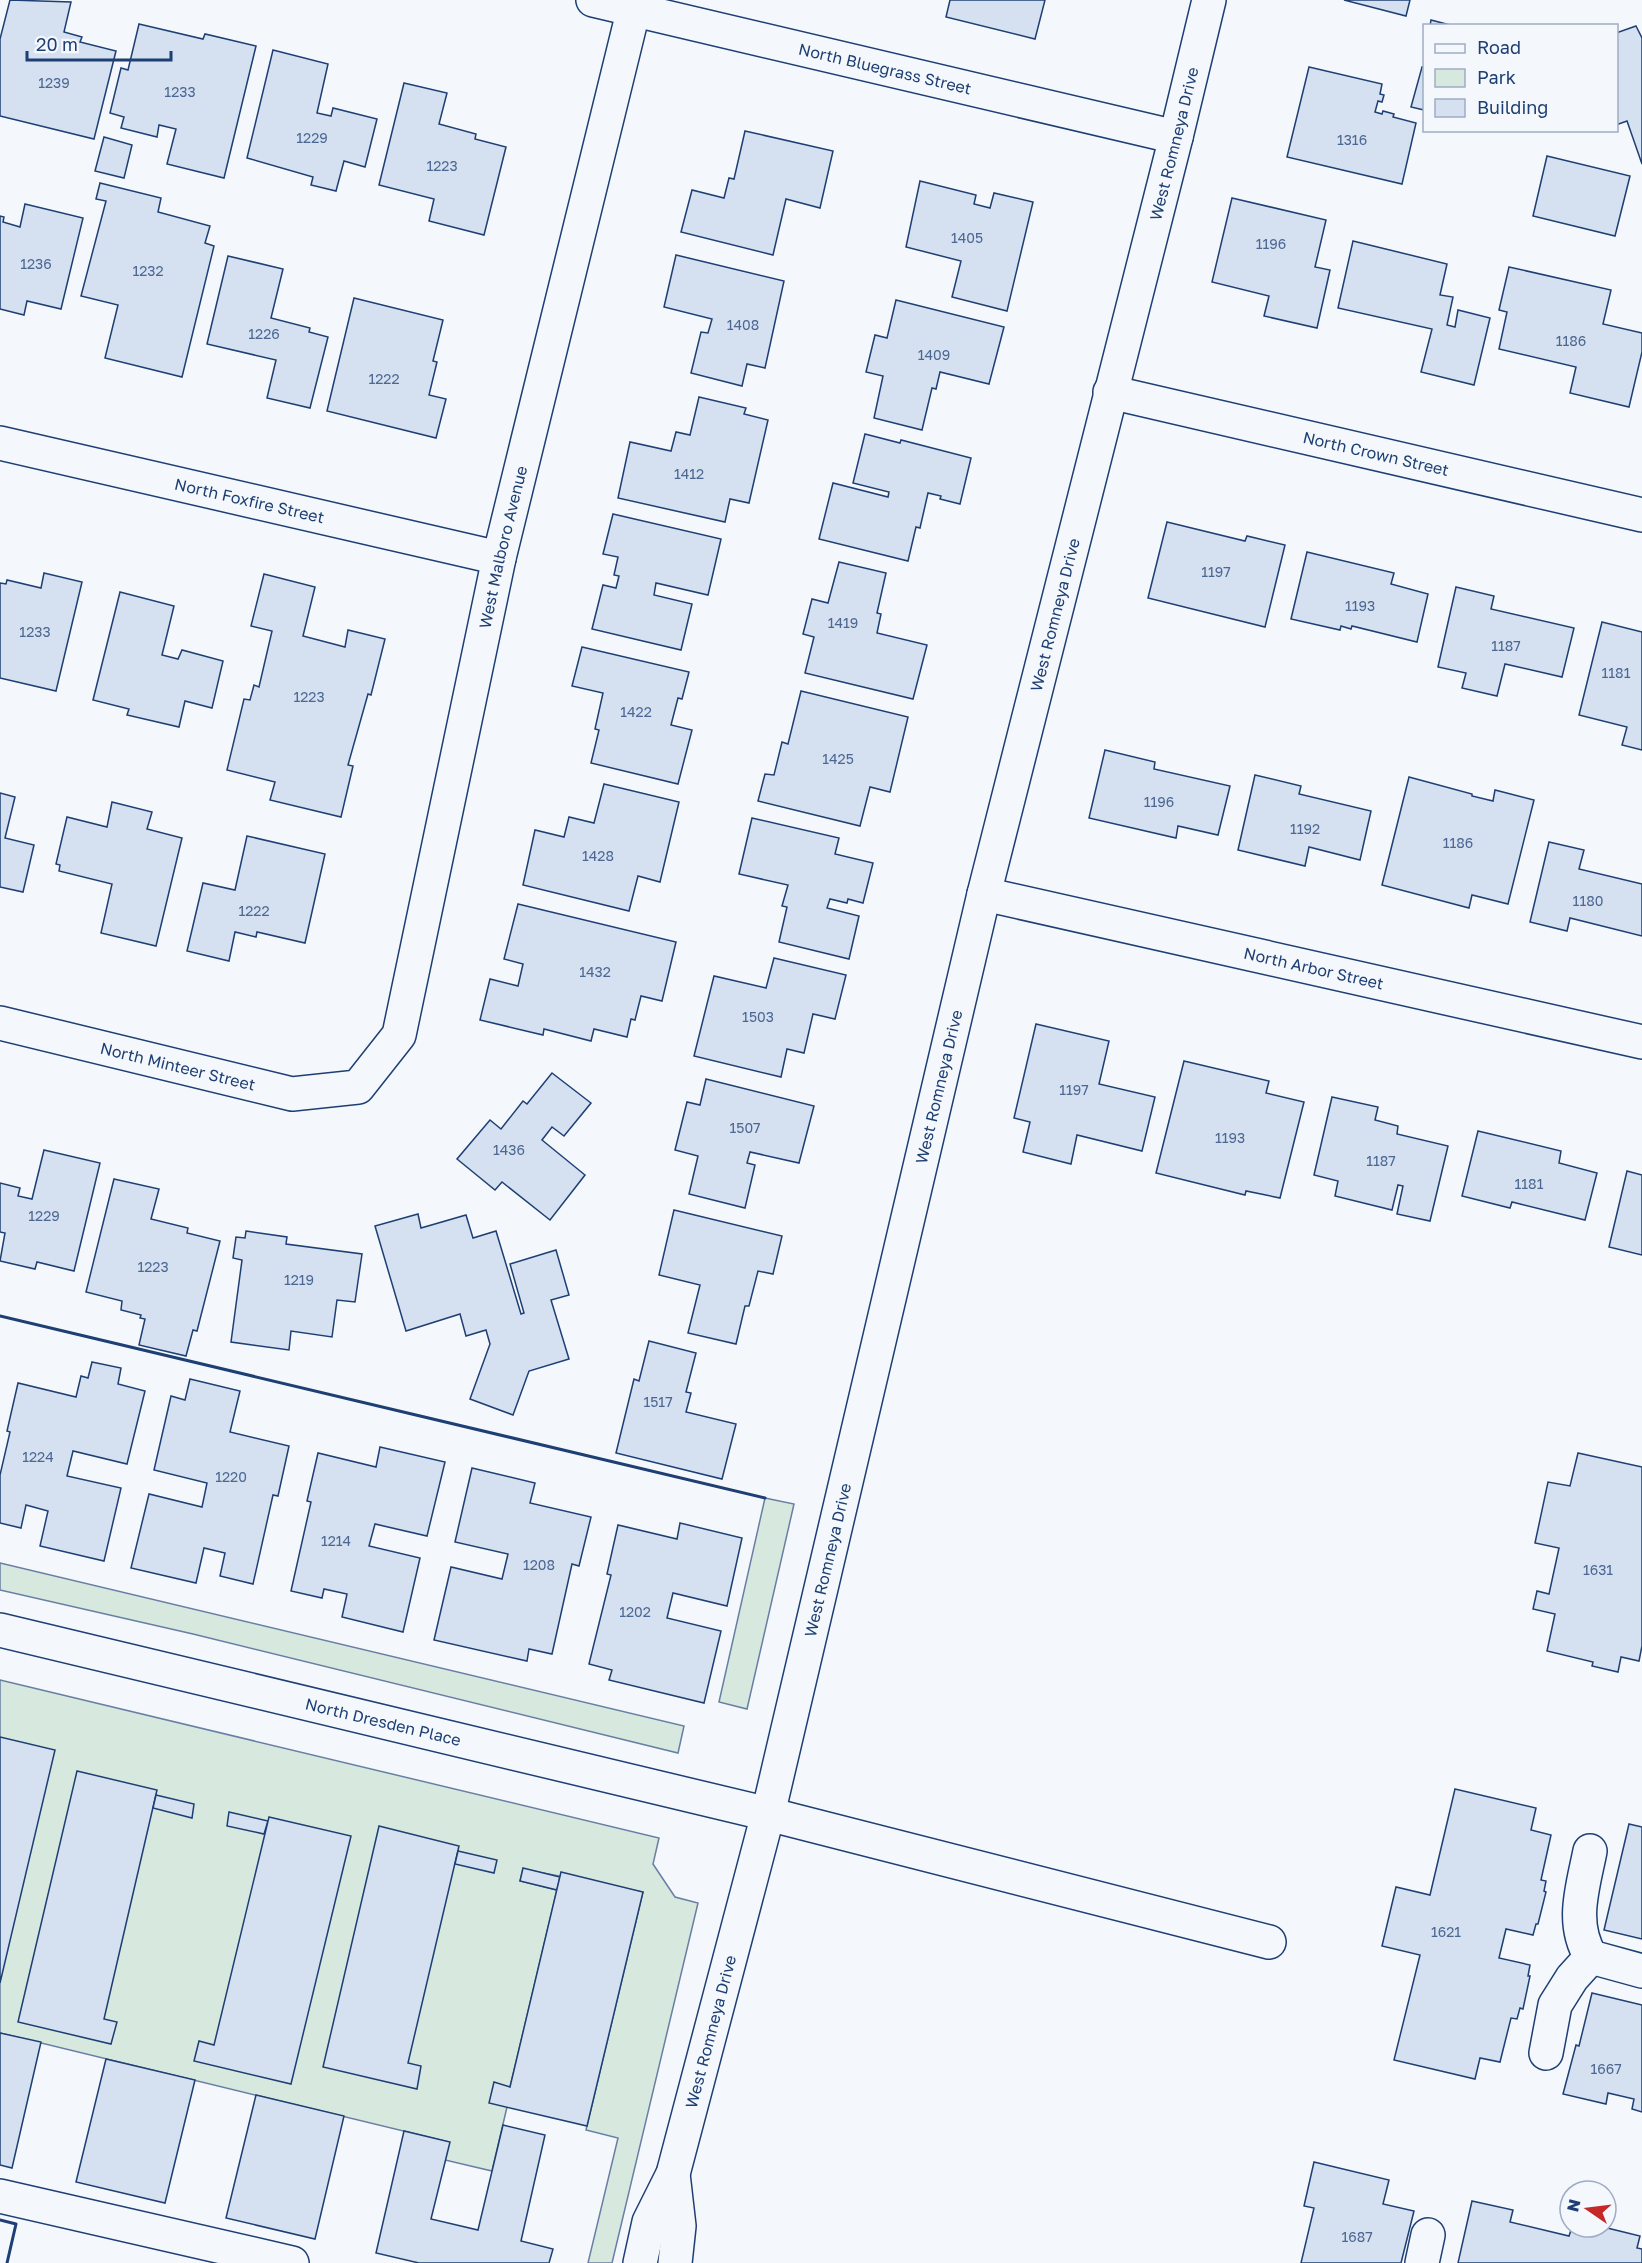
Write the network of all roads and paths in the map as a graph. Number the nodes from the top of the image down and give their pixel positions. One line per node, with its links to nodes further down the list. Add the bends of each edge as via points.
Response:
1 (593, 0): 3 (street, North Bluegrass Street)
2 (1209, 0): 4 (street, West Romneya Drive)
3 (635, 5): 4 (street, North Bluegrass Street); 8 (street, West Malboro Avenue)
4 (1176, 137): 5 (street, West Romneya Drive)
5 (1110, 392): 7 (street, North Crown Street); 9 (street, West Romneya Drive)
6 (0, 443): 8 (street, North Foxfire Street)
7 (1642, 516)
8 (499, 558): 12 (street, West Malboro Avenue, via 399,1035)
9 (984, 894): 11 (street, North Arbor Street); 14 (street, West Romneya Drive)
10 (0, 1023): 12 (street, North Minteer Street, via 292,1094)
11 (1642, 1042)
12 (358, 1087)
13 (0, 1630): 14 (street, North Dresden Place)
14 (768, 1814): 16 (street, North Dresden Place); 20 (street, West Romneya Drive)
15 (1590, 1851): 17 (street, via 1579,1926)
16 (1269, 1942)
17 (1591, 1957): 18 (street); 19 (street, via 1555,2005)
18 (1642, 1971)
19 (1546, 2053)
20 (673, 2174): 23 (street, West Romneya Drive, via 649,2222); 24 (street, West Romneya Drive, via 679,2226)
21 (0, 2196): 22 (street)
22 (292, 2263)
23 (640, 2263)
24 (675, 2263)

